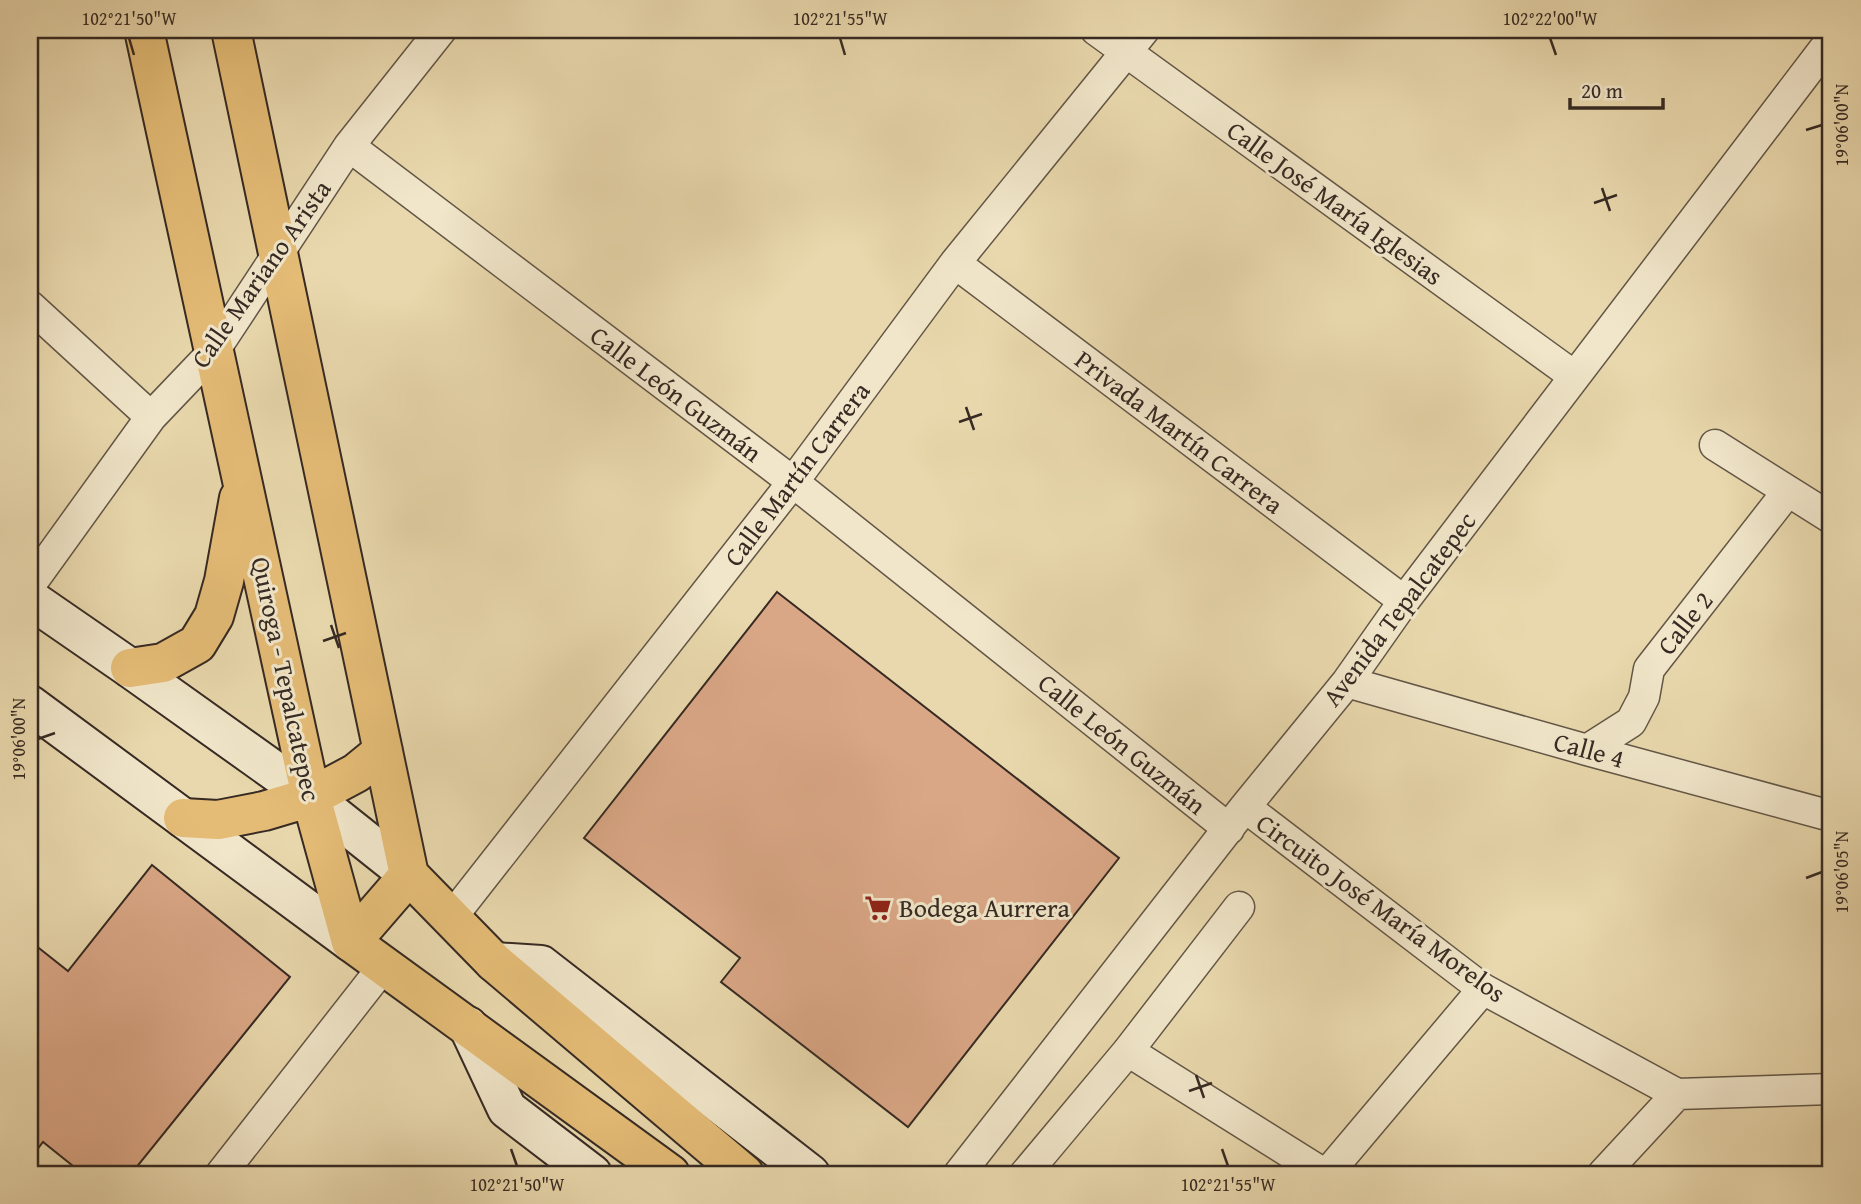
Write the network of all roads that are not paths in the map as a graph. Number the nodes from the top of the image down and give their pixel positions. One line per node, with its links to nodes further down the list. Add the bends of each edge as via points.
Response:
1 (144, 30): 12 (main road, Quiroga - Tepalcatepec)
2 (231, 30): 9 (main road)
3 (441, 30): 8 (street, Calle Mariano Arista)
4 (1096, 30): 7 (street, Calle José María Iglesias)
5 (1144, 30): 7 (street, Calle Martín Carrera)
6 (1831, 40): 13 (street, Avenida Tepalcatepec)
7 (1126, 53): 10 (street, Calle Martín Carrera); 13 (street, Calle José María Iglesias)
8 (349, 146): 9 (street, Calle Mariano Arista); 17 (street, Calle León Guzmán)
9 (278, 252): 12 (street, Calle Mariano Arista); 27 (main road)
10 (955, 263): 17 (street, Calle Martín Carrera); 22 (street, Privada Martín Carrera)
11 (30, 306): 14 (street)
12 (214, 351): 14 (street, Calle Mariano Arista); 16 (main road, Quiroga - Tepalcatepec)
13 (1574, 376): 22 (street, Avenida Tepalcatepec)
14 (151, 417): 20 (street, Calle Mariano Arista)
15 (1715, 445): 18 (street)
16 (242, 479): 23 (main road, via 224,581 214,616 197,645 163,663); 28 (main road, Quiroga - Tepalcatepec)
17 (793, 482): 31 (street, Calle León Guzmán); 34 (street, Calle Martín Carrera)
18 (1788, 491): 19 (street); 26 (street, Calle 2, via 1649,669 1644,697 1631,722)
19 (1831, 518)
20 (30, 585)
21 (30, 599): 23 (main road)
22 (1404, 601): 24 (street, Avenida Tepalcatepec)
23 (130, 668): 28 (main road)
24 (1347, 681): 26 (street, Calle 4); 31 (street, Avenida Tepalcatepec)
25 (34, 716): 30 (main road)
26 (1587, 750): 29 (street, Calle 4)
27 (383, 751): 28 (main road, via 356,774); 32 (main road)
28 (311, 797): 30 (main road, via 218,820); 32 (main road); 35 (main road, Quiroga - Tepalcatepec)
29 (1831, 816)
30 (183, 818): 35 (main road)
31 (1237, 818): 38 (street, Circuito José María Morelos); 48 (street, Avenida Tepalcatepec)
32 (409, 875): 34 (main road); 35 (main road)
33 (1239, 908): 40 (street)
34 (450, 918): 36 (main road)
35 (351, 942): 37 (main road)
36 (494, 962): 46 (main road); 47 (main road, via 541,965)
37 (383, 967): 39 (main road); 43 (street)
38 (1483, 989): 42 (street, Circuito José María Morelos); 50 (street)
39 (468, 1026): 44 (main road, via 507,1109); 45 (main road)
40 (1128, 1051): 49 (street); 50 (street)
41 (1831, 1089): 42 (street)
42 (1677, 1094): 51 (street)
43 (221, 1174)
44 (592, 1174)
45 (670, 1174)
46 (744, 1174)
47 (810, 1174)
48 (959, 1174)
49 (1025, 1174)
50 (1325, 1174)
51 (1603, 1174)

